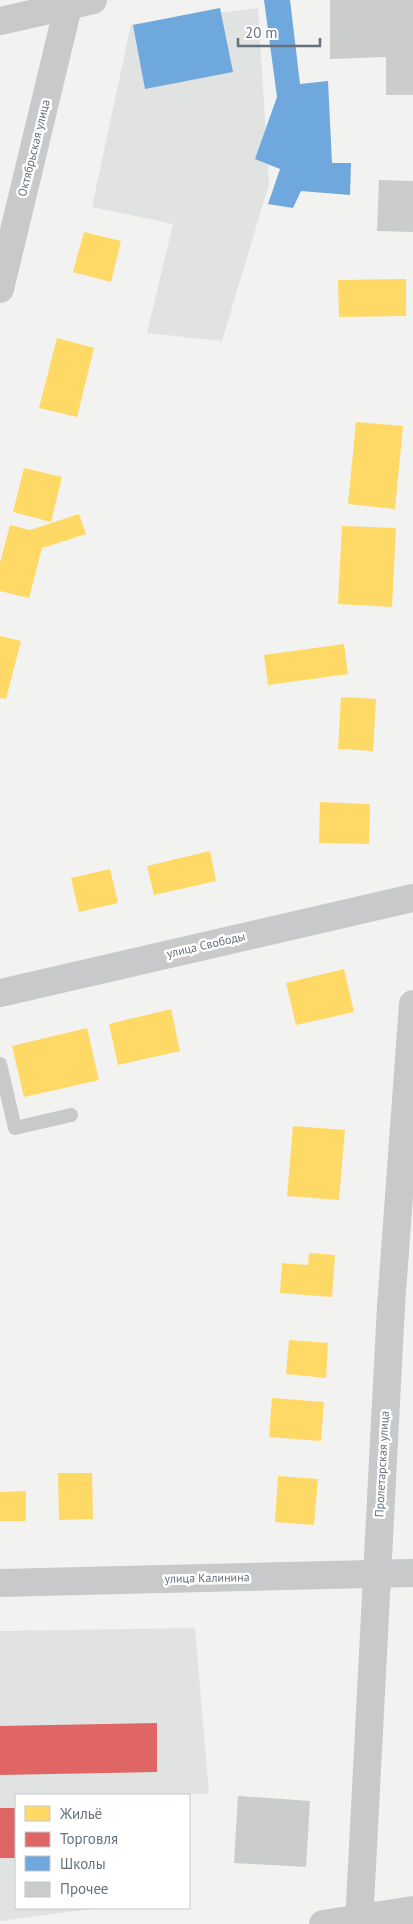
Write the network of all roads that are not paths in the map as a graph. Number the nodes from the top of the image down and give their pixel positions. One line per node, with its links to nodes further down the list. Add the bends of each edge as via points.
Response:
1 (81, 3): 2 (street); 3 (street, Октябрьская улица)
2 (0, 21)
3 (0, 290)
4 (413, 898): 5 (street, улица Свободы)
5 (0, 992)
6 (413, 1004): 10 (street, Пролетарская улица)
7 (0, 1064): 8 (lane, via 15,1128)
8 (71, 1115)
9 (413, 1573): 10 (street, улица Калинина)
10 (376, 1574): 11 (street, улица Калинина); 13 (street, Пролетарская улица)
11 (0, 1582)
12 (413, 1910): 13 (street)
13 (359, 1921): 14 (street)
14 (323, 1924)

